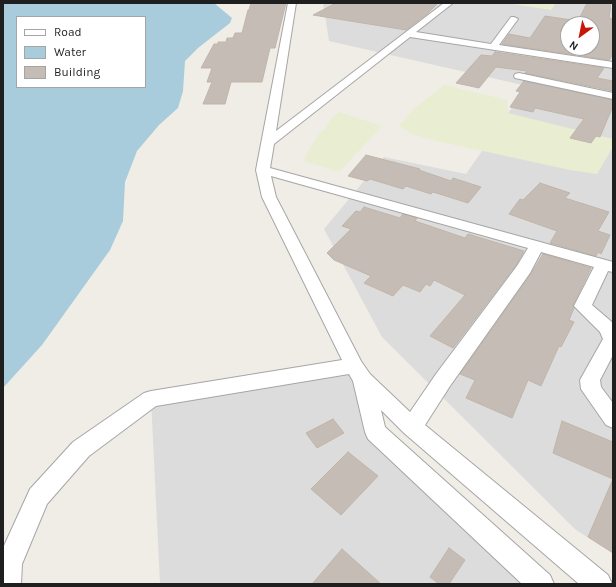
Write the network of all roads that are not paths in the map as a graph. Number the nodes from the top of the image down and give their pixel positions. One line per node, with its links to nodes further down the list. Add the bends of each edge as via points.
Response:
1 (292, 3): 9 (street)
2 (449, 3): 4 (street)
3 (514, 18): 5 (street)
4 (409, 34): 5 (street); 9 (street)
5 (493, 47): 6 (street)
6 (613, 65)
7 (519, 76): 8 (street)
8 (613, 96)
9 (267, 143): 10 (street)
10 (263, 170): 11 (street); 13 (street, via 269,197)
11 (537, 246): 12 (street); 15 (street, via 524,269)
12 (608, 266): 14 (street, via 583,306 608,329 612,339 590,380 591,389)
13 (358, 373): 15 (street); 16 (street, via 151,399 81,449 38,497 9,564); 17 (street, via 376,432)
14 (613, 419)
15 (412, 427): 18 (street)
16 (8, 584)
17 (541, 584)
18 (599, 584)

